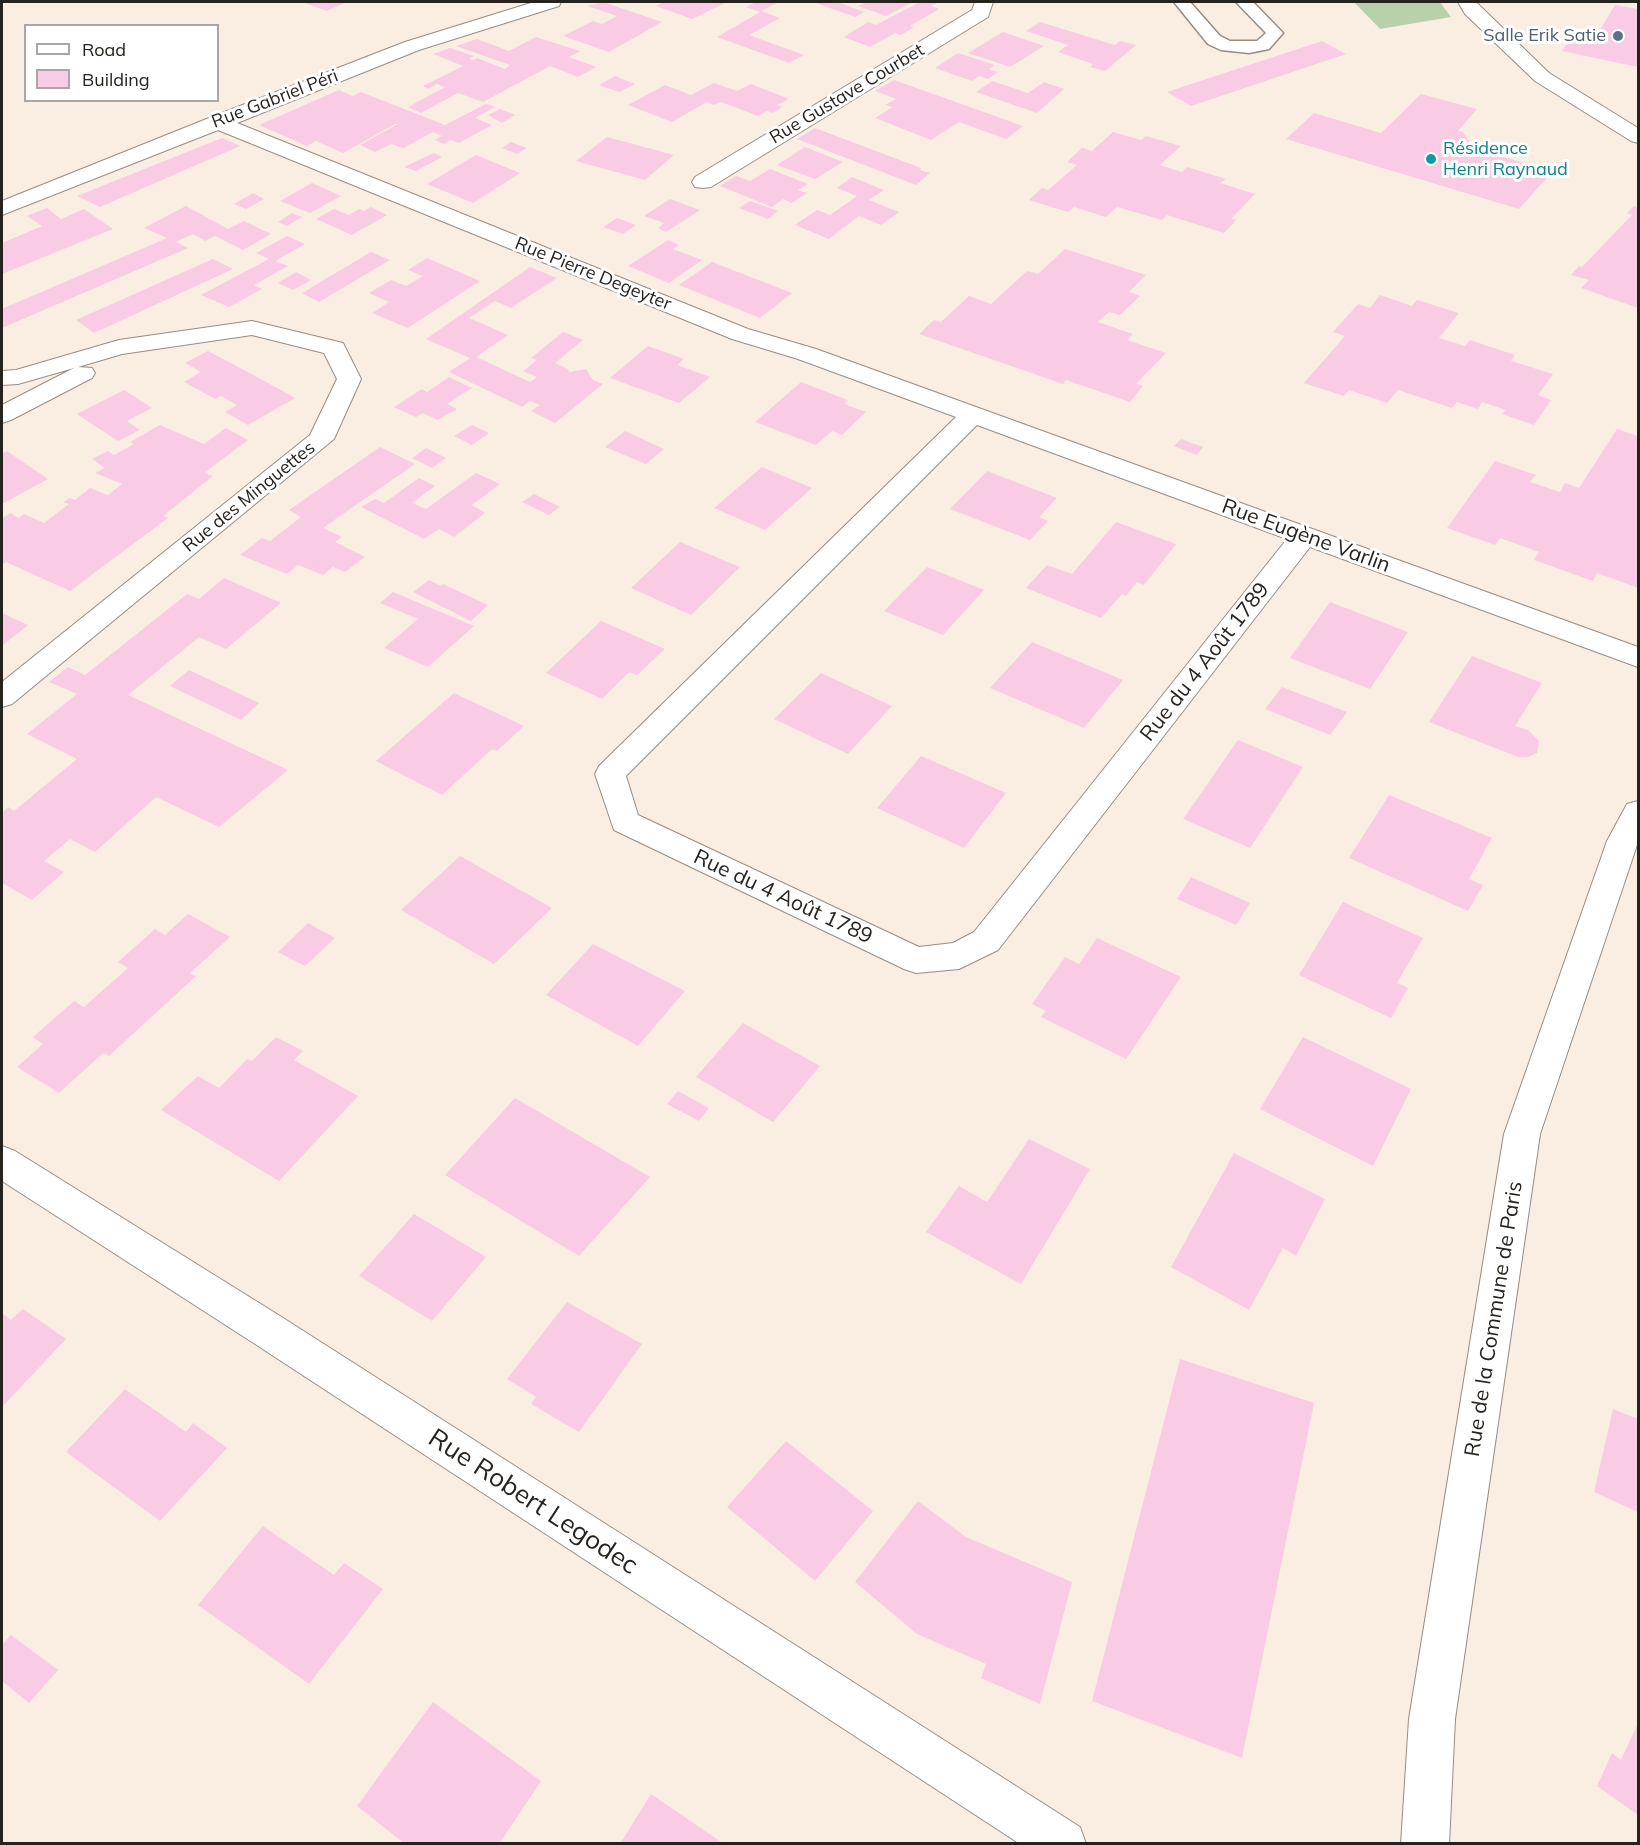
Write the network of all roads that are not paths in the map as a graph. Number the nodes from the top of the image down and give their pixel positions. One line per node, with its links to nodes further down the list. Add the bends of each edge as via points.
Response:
1 (492, 2): 7 (street)
2 (552, 2): 7 (street, Rue Gabriel Péri)
3 (984, 2): 10 (street, Rue Gustave Courbet, via 981,13)
4 (1182, 2): 5 (lane, via 1214,40 1227,46 1263,45 1275,33)
5 (1245, 2)
6 (1467, 2): 9 (street, via 1542,77)
7 (514, 13): 8 (street, Rue Gabriel Péri, via 412,46)
8 (216, 122): 11 (street, Rue Gabriel Péri); 15 (street, Rue Pierre Degeyter, via 740,334 807,354)
9 (1638, 137)
10 (703, 182)
11 (2, 209)
12 (140, 344): 13 (street, Rue des Minguettes); 14 (street); 18 (street, Rue des Minguettes, via 252,328 334,348 350,380 321,439)
13 (2, 378)
14 (2, 415)
15 (973, 415): 16 (street, Rue Eugène Varlin); 16 (street, Rue du 4 Août 1789, via 610,774 625,822 916,960 959,956 986,940)
16 (1304, 536): 17 (street, Rue Eugène Varlin)
17 (1638, 657)
18 (2, 697)
19 (1638, 812): 22 (street, Rue de la Commune de Paris, via 1623,841 1522,1134 1432,1719)
20 (2, 1162): 21 (street, Rue Robert Legodec)
21 (1063, 1844)
22 (1425, 1844)

